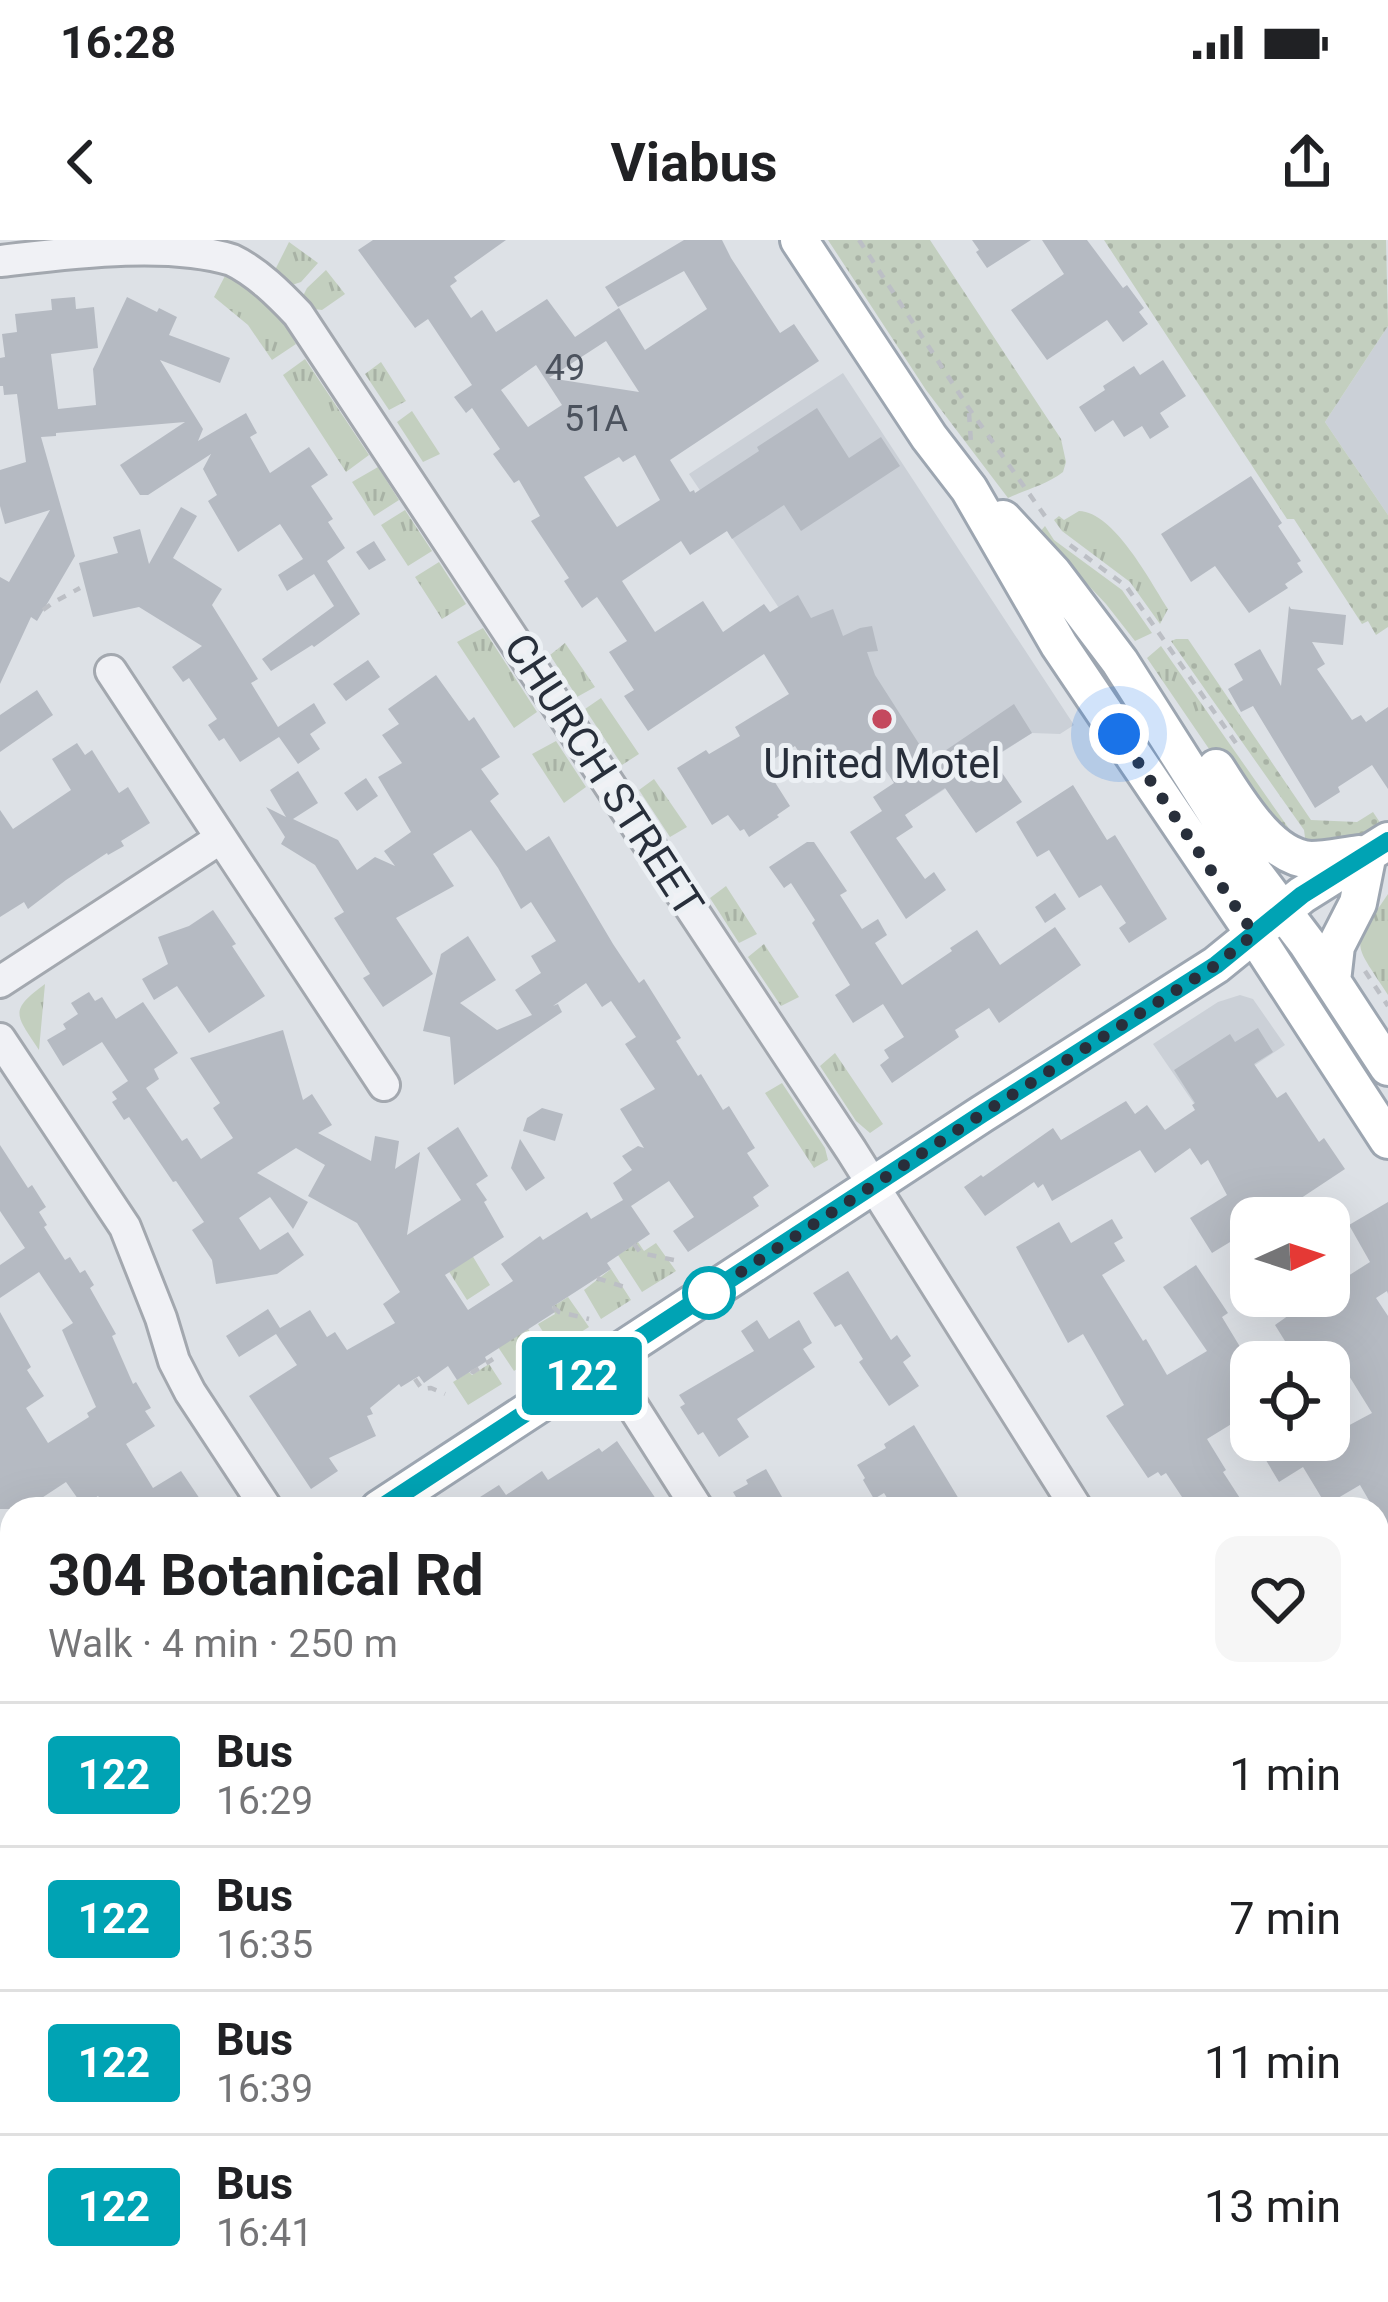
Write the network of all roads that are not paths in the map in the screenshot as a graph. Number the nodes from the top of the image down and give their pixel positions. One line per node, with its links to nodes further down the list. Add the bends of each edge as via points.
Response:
1 (799, 240): 4 (main road, via 929,436)
2 (120, 244): 3 (street, CHURCH STREET); 16 (street, CHURCH STREET, via 234,261 298,314)
3 (0, 261)
4 (970, 474): 5 (main road); 9 (main road, via 1058,645)
5 (1053, 573): 8 (main road, via 1127,642 1257,828 1306,860); 9 (main road, via 1120,662 1253,873)
6 (110, 670): 7 (street)
7 (221, 838): 11 (street); 14 (street)
8 (1378, 847): 9 (main road); 10 (main road, via 1336,946)
9 (1268, 923): 10 (main road); 15 (main road); 16 (main road, via 1216,965)
10 (1346, 972): 13 (main road)
11 (0, 982)
12 (0, 1039): 18 (street, via 125,1227 174,1361)
13 (1388, 1067)
14 (384, 1085)
15 (1388, 1140)
16 (873, 1186): 17 (main road); 21 (street, CHURCH STREET)
17 (604, 1361): 19 (main road); 20 (street)
18 (259, 1497)
19 (397, 1497)
20 (690, 1497)
21 (1069, 1497)

